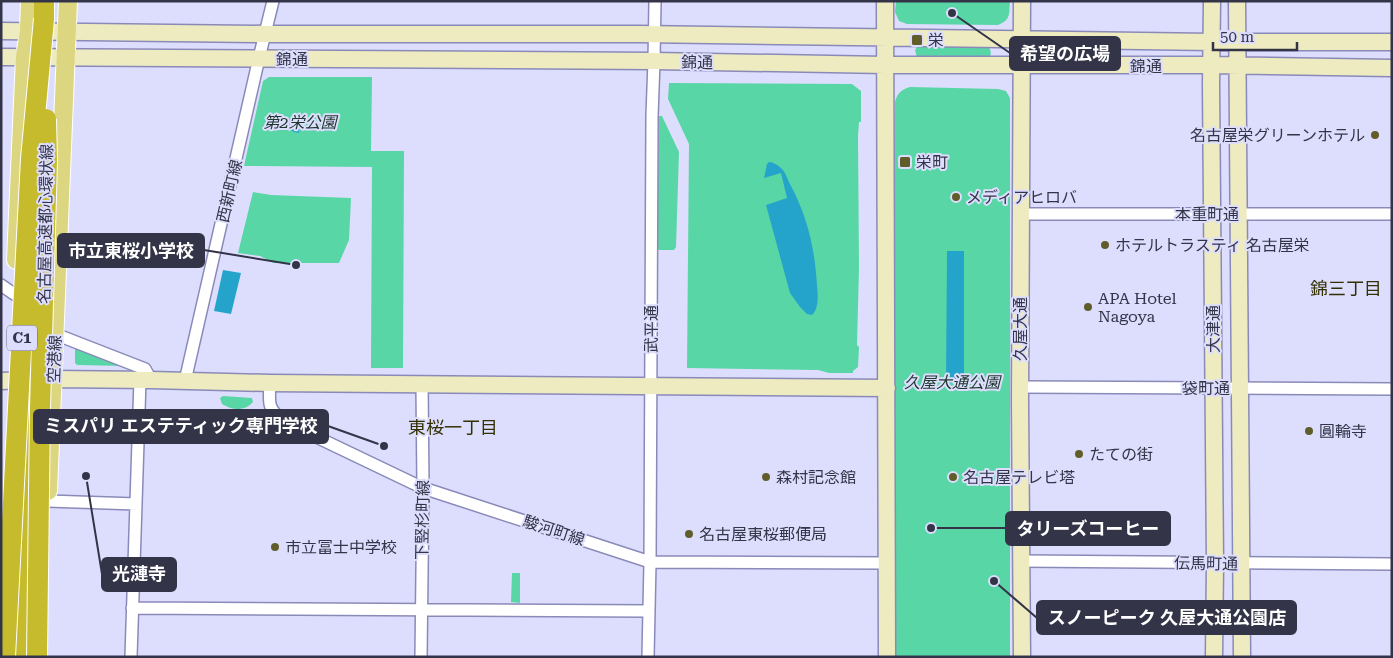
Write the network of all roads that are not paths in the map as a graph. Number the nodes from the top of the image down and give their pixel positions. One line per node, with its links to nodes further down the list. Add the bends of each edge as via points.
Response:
1 (30, 1): 9 (main road)
2 (68, 1): 10 (main road, 空港線)
3 (273, 1): 12 (street, 西新町線)
4 (655, 1): 13 (street, 武平通)
5 (885, 1): 14 (street)
6 (1022, 1): 15 (street, 久屋大通)
7 (1212, 1): 16 (street, 大津通)
8 (1237, 1): 17 (street, 大津通)
9 (39, 17): 10 (street, 錦通); 11 (street, 錦通); 20 (main road); 62 (highway, C1, bridge); 64 (highway, 名古屋高速都心環状線 / C1, bridge, via 47,160)
10 (66, 31): 12 (street, 錦通); 21 (main road, 空港線)
11 (1, 32)
12 (265, 34): 13 (street, 錦通); 22 (street, 西新町線)
13 (654, 34): 14 (street, 錦通); 23 (street, 武平通)
14 (885, 38): 15 (street, 錦通); 24 (street)
15 (1022, 39): 16 (street, 錦通); 25 (street, 久屋大通)
16 (1212, 42): 17 (street, 錦通); 26 (street, 大津通)
17 (1237, 42): 18 (street, 錦通); 27 (street, 大津通)
18 (1392, 42)
19 (1, 57): 20 (street, 錦通)
20 (25, 57): 21 (street, 錦通); 29 (main road)
21 (66, 58): 22 (street, 錦通); 35 (main road, 空港線)
22 (259, 58): 23 (street, 錦通); 39 (street, 西新町線)
23 (654, 61): 24 (street, 錦通); 42 (street, 武平通)
24 (885, 65): 25 (street, 錦通); 44 (street)
25 (1021, 65): 26 (street, 錦通); 30 (street, 久屋大通)
26 (1211, 65): 27 (street, 錦通); 31 (street, 大津通)
27 (1238, 66): 28 (street, 錦通); 32 (street, 大津通)
28 (1392, 68)
29 (19, 202): 34 (main road); 38 (highway, via 32,223)
30 (1021, 214): 31 (street, 本重町通); 43 (street, 久屋大通)
31 (1212, 214): 32 (street, 本重町通); 45 (street, 大津通)
32 (1239, 214): 33 (street, 本重町通); 46 (street, 大津通)
33 (1392, 214)
34 (8, 289): 38 (main road)
35 (55, 334): 36 (main road, 空港線); 37 (street, via 145,369)
36 (53, 380): 37 (street); 38 (street); 49 (main road, 空港線)
37 (146, 380): 39 (street); 50 (street)
38 (15, 381): 51 (main road); 63 (highway, via 24,499)
39 (186, 381): 40 (street)
40 (270, 383): 41 (street); 48 (street, 駿河町線, via 269,401 273,413 283,421)
41 (422, 384): 42 (street); 48 (street, 下竪杉町線)
42 (650, 385): 44 (street); 53 (street, 武平通)
43 (1020, 387): 45 (street, 袋町通); 52 (street, 久屋大通)
44 (887, 388): 54 (street)
45 (1213, 388): 46 (street, 袋町通); 55 (street, 大津通)
46 (1239, 388): 47 (street, 袋町通); 56 (street, 大津通)
47 (1392, 389)
48 (422, 488): 53 (street, 駿河町線); 59 (street, 下竪杉町線)
49 (48, 501): 50 (street); 65 (main road, 空港線)
50 (136, 504): 58 (street)
51 (5, 518): 61 (main road)
52 (1021, 561): 55 (street, 伝馬町通); 70 (street, 久屋大通)
53 (650, 562): 54 (street, 駿河町線); 60 (street, 武平通)
54 (886, 563): 69 (street)
55 (1215, 563): 56 (street, 伝馬町通); 71 (street, 大津通)
56 (1242, 564): 57 (street, 伝馬町通); 72 (street, 大津通)
57 (1392, 564)
58 (132, 608): 59 (street); 66 (street)
59 (421, 611): 60 (street); 67 (street, 下竪杉町線)
60 (648, 611): 68 (street, 武平通)
61 (1, 644)
62 (5, 657)
63 (18, 657)
64 (37, 657)
65 (42, 657)
66 (131, 657)
67 (421, 657)
68 (648, 657)
69 (887, 657)
70 (1022, 657)
71 (1214, 657)
72 (1242, 657)

